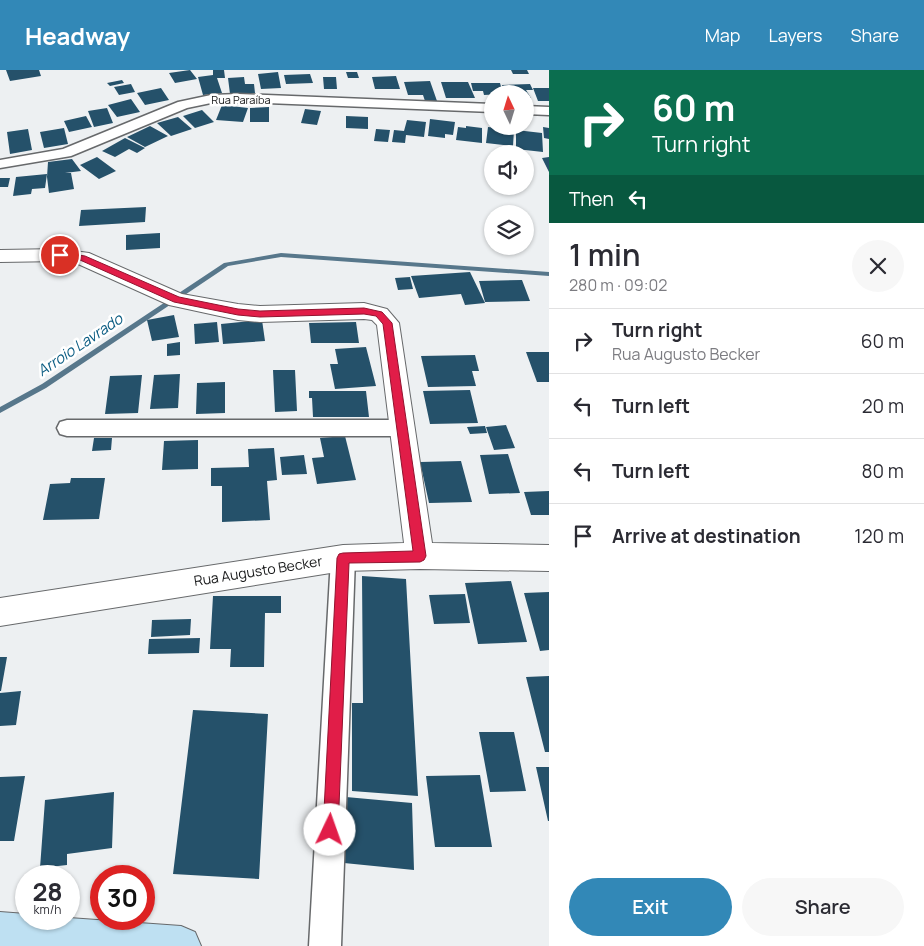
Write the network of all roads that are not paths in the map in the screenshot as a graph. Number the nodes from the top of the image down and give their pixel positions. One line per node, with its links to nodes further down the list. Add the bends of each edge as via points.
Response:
1 (484, 108): 4 (street, Rua Paraíba, via 211,99 183,105 66,153)
2 (534, 110): 3 (street)
3 (549, 111)
4 (0, 164)
5 (0, 256): 7 (street, via 82,258 177,300 245,313 364,311 379,314 388,323)
6 (68, 428): 7 (street)
7 (402, 428): 8 (street)
8 (420, 556): 9 (street, Rua Augusto Becker); 10 (street, Rua Augusto Becker)
9 (343, 558): 11 (street, Rua Augusto Becker); 14 (street)
10 (549, 558)
11 (0, 612)
12 (0, 932): 13 (main road)
13 (181, 946)
14 (325, 946)

